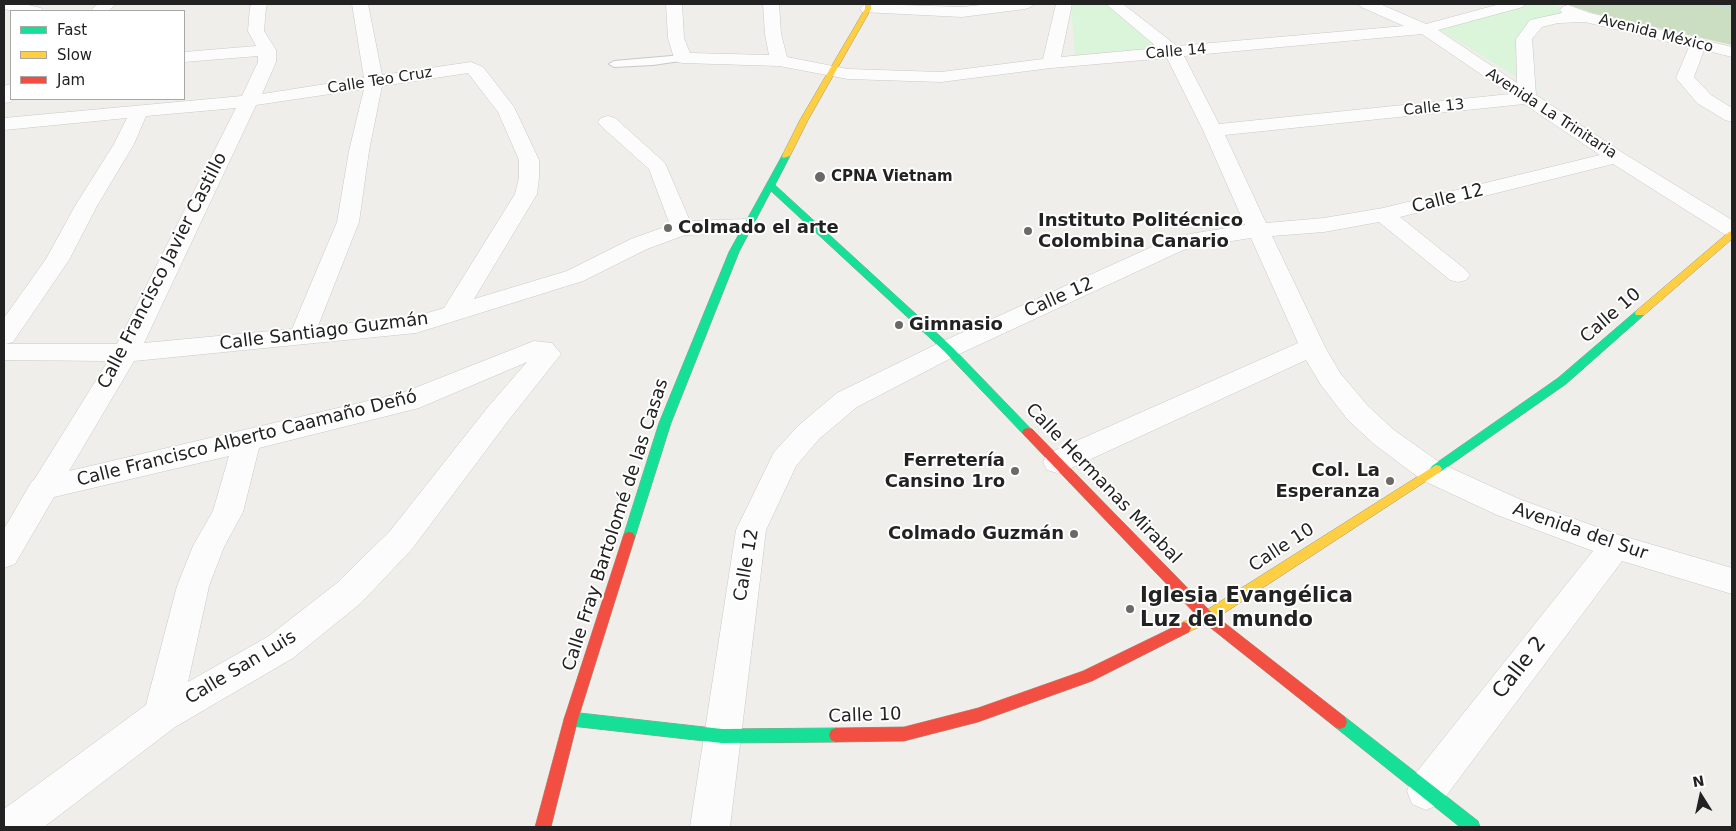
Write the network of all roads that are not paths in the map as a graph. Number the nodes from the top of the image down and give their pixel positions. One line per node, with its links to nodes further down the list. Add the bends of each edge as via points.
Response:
1 (4, 4): 13 (street)
2 (260, 4): 17 (street, via 256,31)
3 (360, 4): 26 (street)
4 (674, 4): 21 (street, via 676,38)
5 (770, 4): 22 (street)
6 (1025, 4): 12 (street, via 962,12)
7 (1064, 4): 23 (street)
8 (1114, 4): 18 (street)
9 (1367, 4): 15 (street, Avenida La Trinitaria)
10 (1517, 4): 15 (street, Calle 14)
11 (1553, 4): 14 (street, Avenida México)
12 (868, 6): 25 (street, Calle Fray Bartolomé de las Casas)
13 (31, 10)
14 (1585, 17): 16 (street, Avenida México); 27 (street, via 1536,23 1524,39)
15 (1425, 29): 18 (street, Calle 14); 27 (street, Avenida La Trinitaria)
16 (1698, 45): 19 (street, Avenida México); 30 (street, via 1685,78 1704,100)
17 (267, 50): 20 (street); 28 (street, Calle Francisco Javier Castillo, via 267,62)
18 (1173, 52): 23 (street, Calle 14); 33 (street, Avenida del Sur)
19 (1732, 52)
20 (185, 57)
21 (683, 58): 22 (street, Calle 14); 24 (lane)
22 (779, 61): 25 (street, Calle 14)
23 (1051, 63): 25 (street, Calle 14, via 941,77 863,75)
24 (614, 64)
25 (833, 70): 35 (street, Calle Fray Bartolomé de las Casas)
26 (374, 83): 28 (street, Calle Teo Cruz); 43 (street, Calle Teo Cruz, via 471,67 507,111 529,160 526,194); 45 (street, via 348,222)
27 (1527, 98): 33 (street, Calle 13); 34 (street, Avenida La Trinitaria)
28 (249, 101): 29 (street, Calle Teo Cruz); 50 (street, Calle Francisco Javier Castillo)
29 (139, 112): 32 (street, Calle Teo Cruz); 44 (street, via 57,260)
30 (1732, 116)
31 (608, 122): 38 (street, via 658,167)
32 (4, 124)
33 (1213, 130): 40 (street, Avenida del Sur)
34 (1616, 156): 36 (street, Calle 12); 39 (street, Avenida La Trinitaria)
35 (772, 186): 37 (street, Calle Fray Bartolomé de las Casas); 48 (street, Calle Hermanas Mirabal)
36 (1383, 215): 40 (street, Calle 12, via 1324,225); 42 (street)
37 (748, 226): 38 (street, Calle Santiago Guzmán); 60 (street, Calle Fray Bartolomé de las Casas, via 734,252 665,423)
38 (682, 228): 43 (street, Calle Santiago Guzmán, via 639,244 575,276)
39 (1732, 229)
40 (1257, 230): 46 (street, Avenida del Sur); 48 (street, Calle 12, via 1173,246)
41 (1732, 234): 53 (street, Calle 10, via 1562,381)
42 (1458, 275)
43 (453, 314): 45 (street, Calle Santiago Guzmán, via 416,325)
44 (4, 336)
45 (302, 336): 50 (street, Calle Santiago Guzmán)
46 (1312, 347): 52 (street); 53 (street, Avenida del Sur, via 1330,379 1358,413 1384,437)
47 (534, 349): 51 (street, Calle Francisco Alberto Caamaño Deñó, via 409,401); 59 (street, Calle San Luis, via 543,349 548,354 401,540 349,593 281,647)
48 (948, 349): 52 (street, Calle Hermanas Mirabal); 61 (street, Calle 12, via 847,400 809,432 784,460 751,530)
49 (4, 352): 50 (street, Calle Santiago Guzmán)
50 (126, 353): 54 (street, Calle Francisco Javier Castillo)
51 (247, 442): 54 (street, Calle Francisco Alberto Caamaño Deñó); 59 (street, via 228,512 193,586)
52 (1057, 462): 58 (street, Calle Hermanas Mirabal)
53 (1432, 472): 55 (street, Avenida del Sur, via 1508,507); 58 (street, Calle 10)
54 (42, 489): 56 (street, Calle Francisco Javier Castillo)
55 (1615, 546): 57 (street, Avenida del Sur); 62 (street, Calle 2)
56 (4, 555)
57 (1732, 581)
58 (1207, 617): 61 (street, Calle 10, via 1087,676 978,715 904,734); 62 (street, Calle Hermanas Mirabal)
59 (162, 715): 63 (street, Calle San Luis)
60 (571, 719): 61 (street, Calle 10); 64 (street, Calle Fray Bartolomé de las Casas)
61 (722, 736): 65 (street, Calle 12)
62 (1426, 791): 66 (street, Calle Hermanas Mirabal)
63 (12, 827)
64 (544, 827)
65 (710, 827)
66 (1472, 827)

